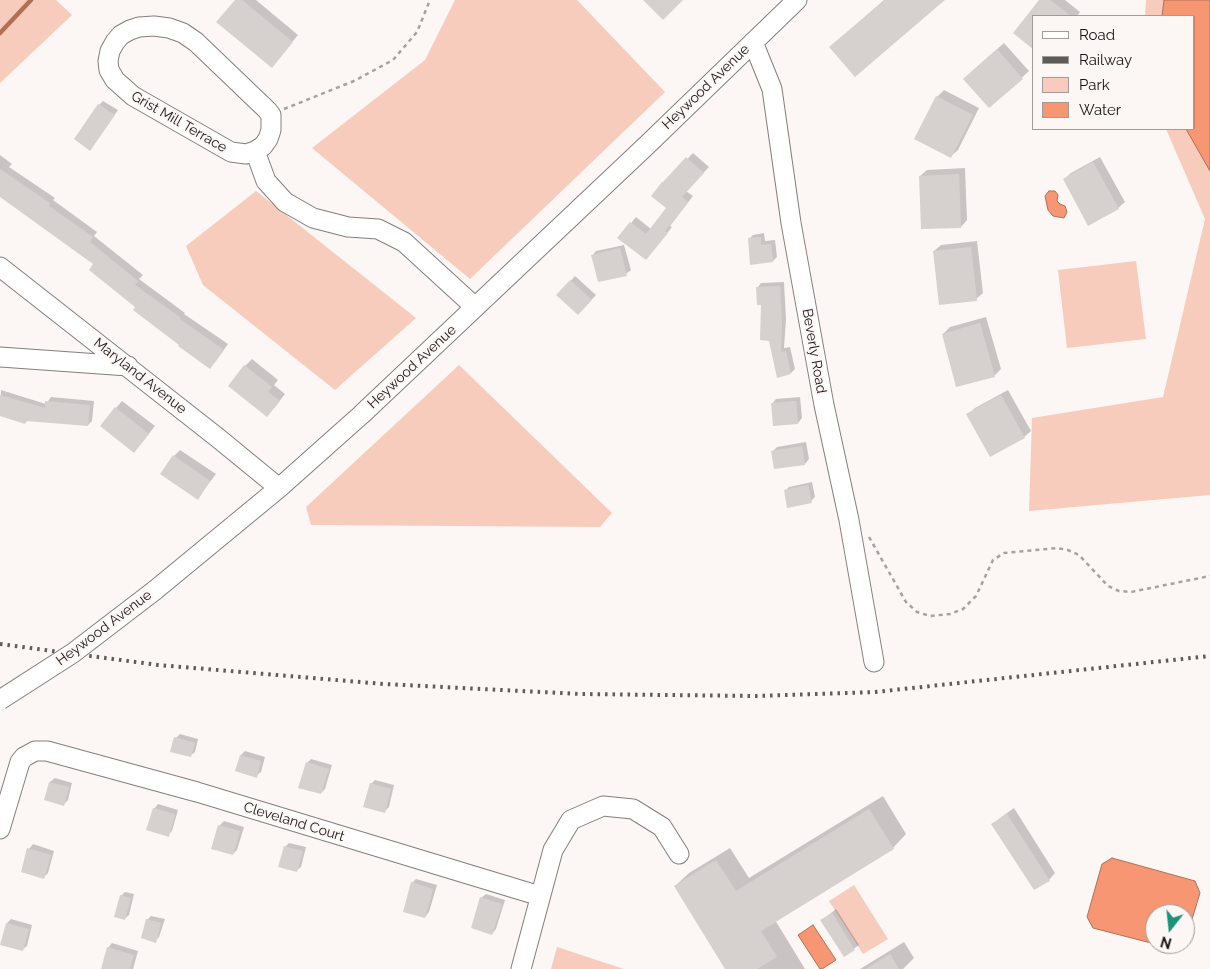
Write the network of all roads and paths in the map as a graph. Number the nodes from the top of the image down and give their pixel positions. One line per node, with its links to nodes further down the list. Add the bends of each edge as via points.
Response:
1 (430, 0): 4 (path, via 417,32 393,60 354,81)
2 (797, 0): 3 (street, Heywood Avenue)
3 (753, 42): 7 (street, Heywood Avenue); 11 (street, Beverly Road, via 772,89 791,223)
4 (272, 114): 5 (street, via 268,138); 5 (street, Grist Mill Terrace, via 196,42 169,28 139,27 121,35 110,51 109,70 133,96 231,152 246,154)
5 (255, 151): 7 (street, via 266,181 285,202 313,218 348,227 378,229 404,242)
6 (0, 267): 9 (street, Maryland Avenue)
7 (475, 307): 10 (street, Heywood Avenue)
8 (0, 357): 9 (street)
9 (128, 366): 10 (street, Maryland Avenue)
10 (279, 488): 14 (street, Heywood Avenue, bridge, via 73,653)
11 (849, 520): 12 (path, via 872,540 906,602 917,612 930,616 963,609 976,596 993,560 1004,553 1057,548 1068,550 1079,555 1108,586 1119,591 1131,592); 13 (street, Beverly Road)
12 (1210, 576)
13 (874, 662)
14 (0, 700)
15 (0, 829): 17 (street, Cleveland Court, via 20,762 34,751 47,751 197,792)
16 (679, 854): 17 (street, via 662,827 633,809 603,806 571,820 553,850)
17 (540, 896): 18 (street)
18 (521, 969)

